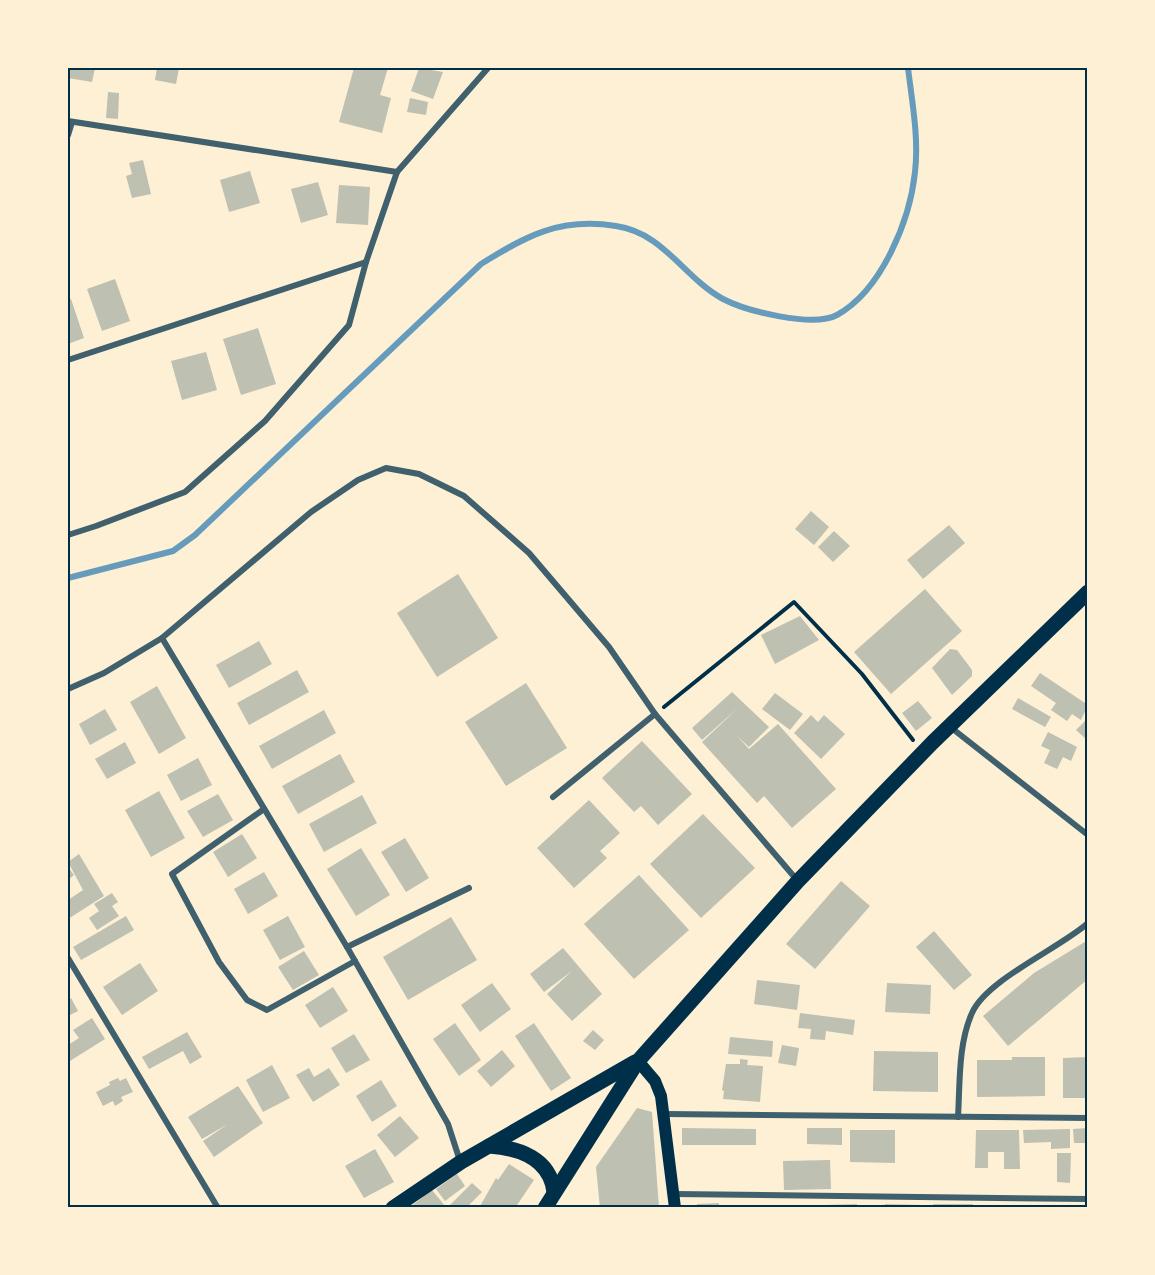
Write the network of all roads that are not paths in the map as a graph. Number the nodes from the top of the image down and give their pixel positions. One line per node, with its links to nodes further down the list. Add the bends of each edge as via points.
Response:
1 (485, 68): 4 (street)
2 (70, 121): 3 (street); 4 (street)
3 (68, 135)
4 (397, 172): 5 (street)
5 (366, 262): 6 (street); 7 (street, via 349,325 265,421 185,492)
6 (68, 360)
7 (68, 534)
8 (1088, 592): 12 (main road)
9 (162, 638): 10 (street, via 104,673); 11 (street, via 311,512 358,480 386,468 419,474 464,496 529,552 609,648); 14 (street)
10 (68, 689)
11 (655, 714): 13 (street); 16 (street)
12 (949, 726): 15 (street); 16 (main road)
13 (553, 797)
14 (264, 809): 19 (street); 21 (street, via 172,874 219,962 247,1000 267,1010)
15 (1088, 835)
16 (798, 881): 22 (main road)
17 (469, 888): 19 (street)
18 (1085, 924): 24 (street, via 995,986 972,1011 963,1053)
19 (347, 947): 21 (street)
20 (68, 958): 31 (street)
21 (355, 961): 27 (street, via 448,1124)
22 (638, 1060): 23 (main road, via 655,1081); 26 (main road); 28 (main road)
23 (665, 1114): 24 (street); 29 (main road)
24 (958, 1118): 25 (street)
25 (1088, 1118)
26 (489, 1146): 27 (main road); 28 (main road, via 513,1149 532,1157 549,1173)
27 (460, 1162): 32 (main road)
28 (554, 1192): 33 (main road)
29 (674, 1194): 30 (street); 34 (main road)
30 (1088, 1199)
31 (218, 1208)
32 (393, 1208)
33 (545, 1208)
34 (675, 1208)

